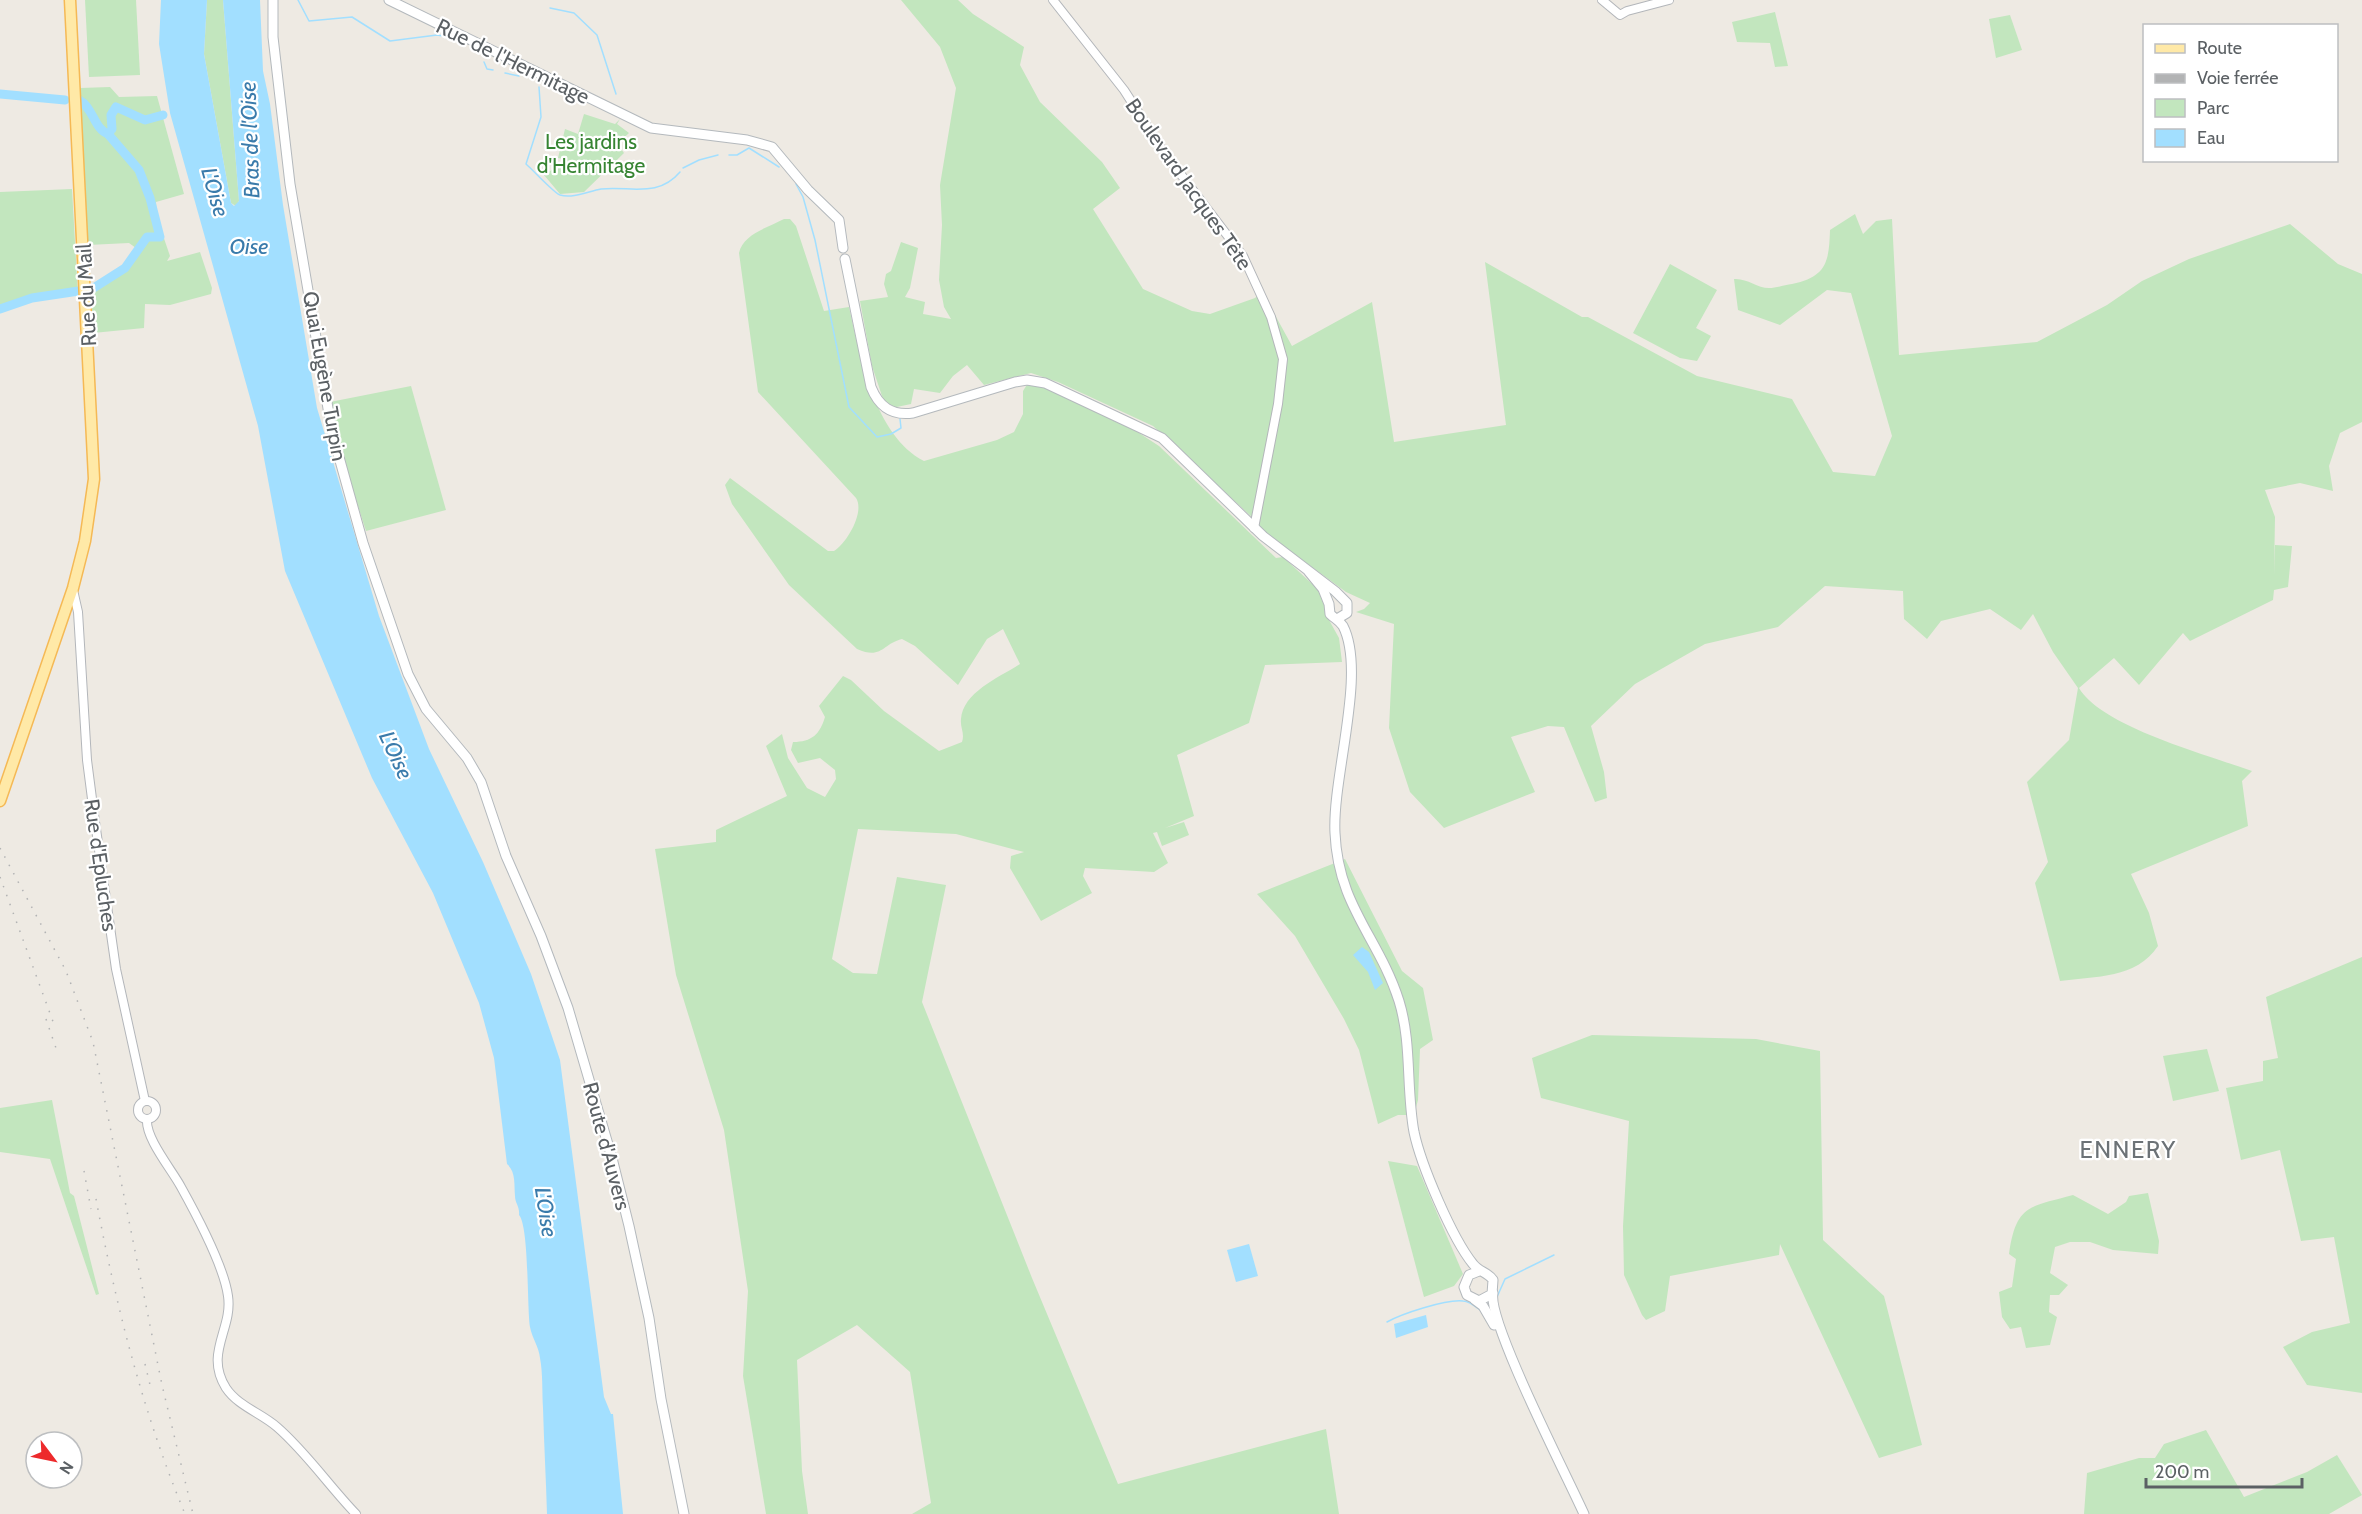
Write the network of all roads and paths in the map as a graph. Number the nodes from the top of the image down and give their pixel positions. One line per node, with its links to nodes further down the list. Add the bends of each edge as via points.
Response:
1 (70, 0): 9 (main road, Rue du Mail, via 94,479)
2 (273, 0): 17 (main road, Quai Eugène Turpin, via 273,37 290,184 332,432 363,543 416,691 467,758)
3 (389, 0): 7 (main road, Rue de l'Hermitage, via 638,122 668,132 769,145 830,211 837,224 876,397 885,408 899,414 1016,382 1037,380 1151,431)
4 (1053, 0): 7 (street, Boulevard Jacques Tête, via 1124,90 1162,151 1243,256 1270,317 1284,359)
5 (1602, 0): 6 (street, via 1620,15)
6 (1669, 0)
7 (1254, 528): 8 (main road)
8 (1309, 572): 10 (main road); 11 (main road)
9 (73, 588): 12 (main road, Rue du Mail); 16 (street, Rue d'Epluches)
10 (1342, 599): 11 (main road); 13 (main road, via 1348,605)
11 (1329, 604): 15 (main road, via 1330,614)
12 (66, 607): 14 (main road, Rue du Mail); 16 (street, via 75,613)
13 (1347, 614): 15 (main road); 19 (main road, via 1356,671 1340,805)
14 (62, 619): 16 (street); 18 (main road, Rue du Mail)
15 (1337, 619): 19 (main road, via 1346,635 1351,671 1335,804 1335,842)
16 (78, 622): 20 (street, Rue d'Epluches, via 94,822 116,969)
17 (485, 791): 29 (main road, Route d'Auvers, via 506,856 565,999 612,1158 649,1318)
18 (0, 801)
19 (1342, 874): 22 (main road, via 1351,904 1400,1002 1415,1134)
20 (145, 1101): 21 (street, via 138,1110); 21 (street, via 156,1109)
21 (147, 1119): 28 (street, via 227,1288 229,1309 217,1355 227,1389 278,1428)
22 (1446, 1214): 23 (main road); 24 (main road)
23 (1479, 1271): 24 (main road); 25 (main road, via 1492,1277)
24 (1469, 1275): 26 (main road, via 1464,1287)
25 (1493, 1292): 26 (main road, via 1486,1299); 27 (main road, via 1493,1309)
26 (1475, 1300): 27 (main road, via 1485,1308)
27 (1514, 1361): 30 (main road)
28 (356, 1514)
29 (684, 1514)
30 (1584, 1514)

